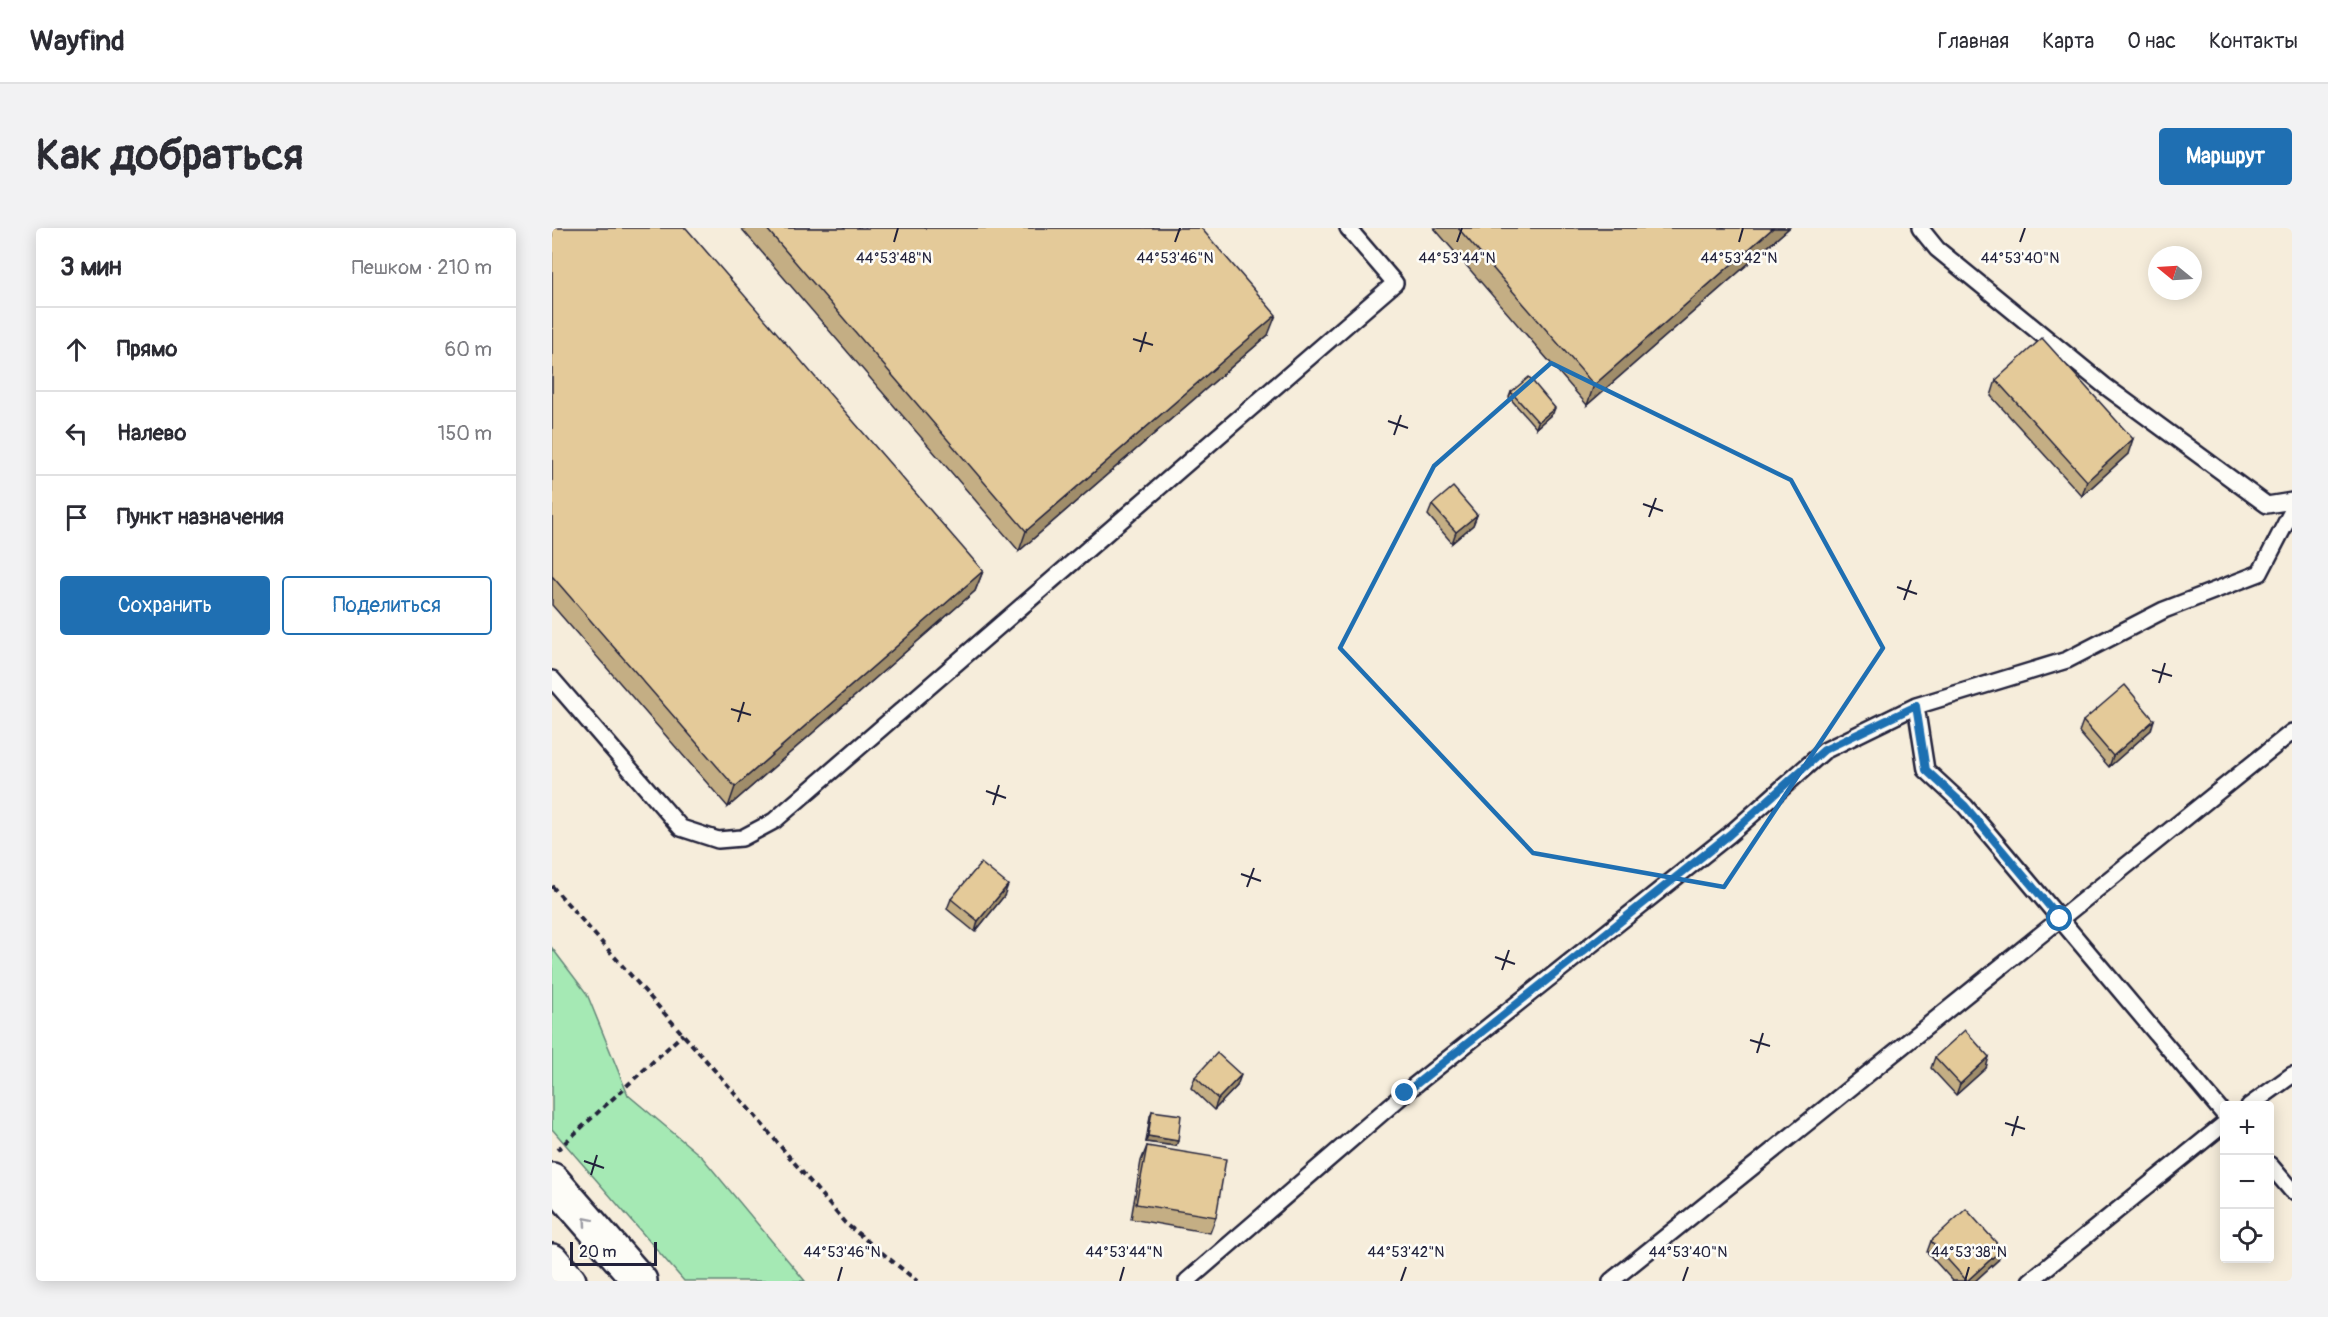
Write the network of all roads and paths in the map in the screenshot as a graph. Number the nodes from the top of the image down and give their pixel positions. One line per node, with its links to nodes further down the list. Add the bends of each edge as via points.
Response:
1 (1348, 228): 5 (lane, via 1395,283 774,821 742,838 718,840 681,828)
2 (1920, 228): 3 (lane, via 1938,249 2105,386 2249,492 2267,505)
3 (2292, 501)
4 (2292, 511): 6 (lane, via 2260,573 2164,610 2067,660)
5 (552, 679)
6 (1916, 706): 9 (lane, via 1926,770 1965,806); 23 (lane, via 1824,750 1729,835 1405,1093)
7 (2292, 732): 9 (lane)
8 (552, 886): 10 (path)
9 (2060, 919): 13 (lane); 24 (lane)
10 (683, 1034): 15 (path); 22 (path, via 845,1223)
11 (2292, 1075): 12 (lane)
12 (2256, 1101)
13 (2220, 1109)
14 (2220, 1127): 25 (lane)
15 (552, 1155)
16 (2274, 1170): 18 (lane)
17 (552, 1180): 21 (main road, one-way to 17)
18 (2292, 1191)
19 (552, 1261): 20 (main road)
20 (569, 1281)
21 (640, 1281)
22 (917, 1281)
23 (1186, 1281)
24 (1611, 1281)
25 (2030, 1281)

